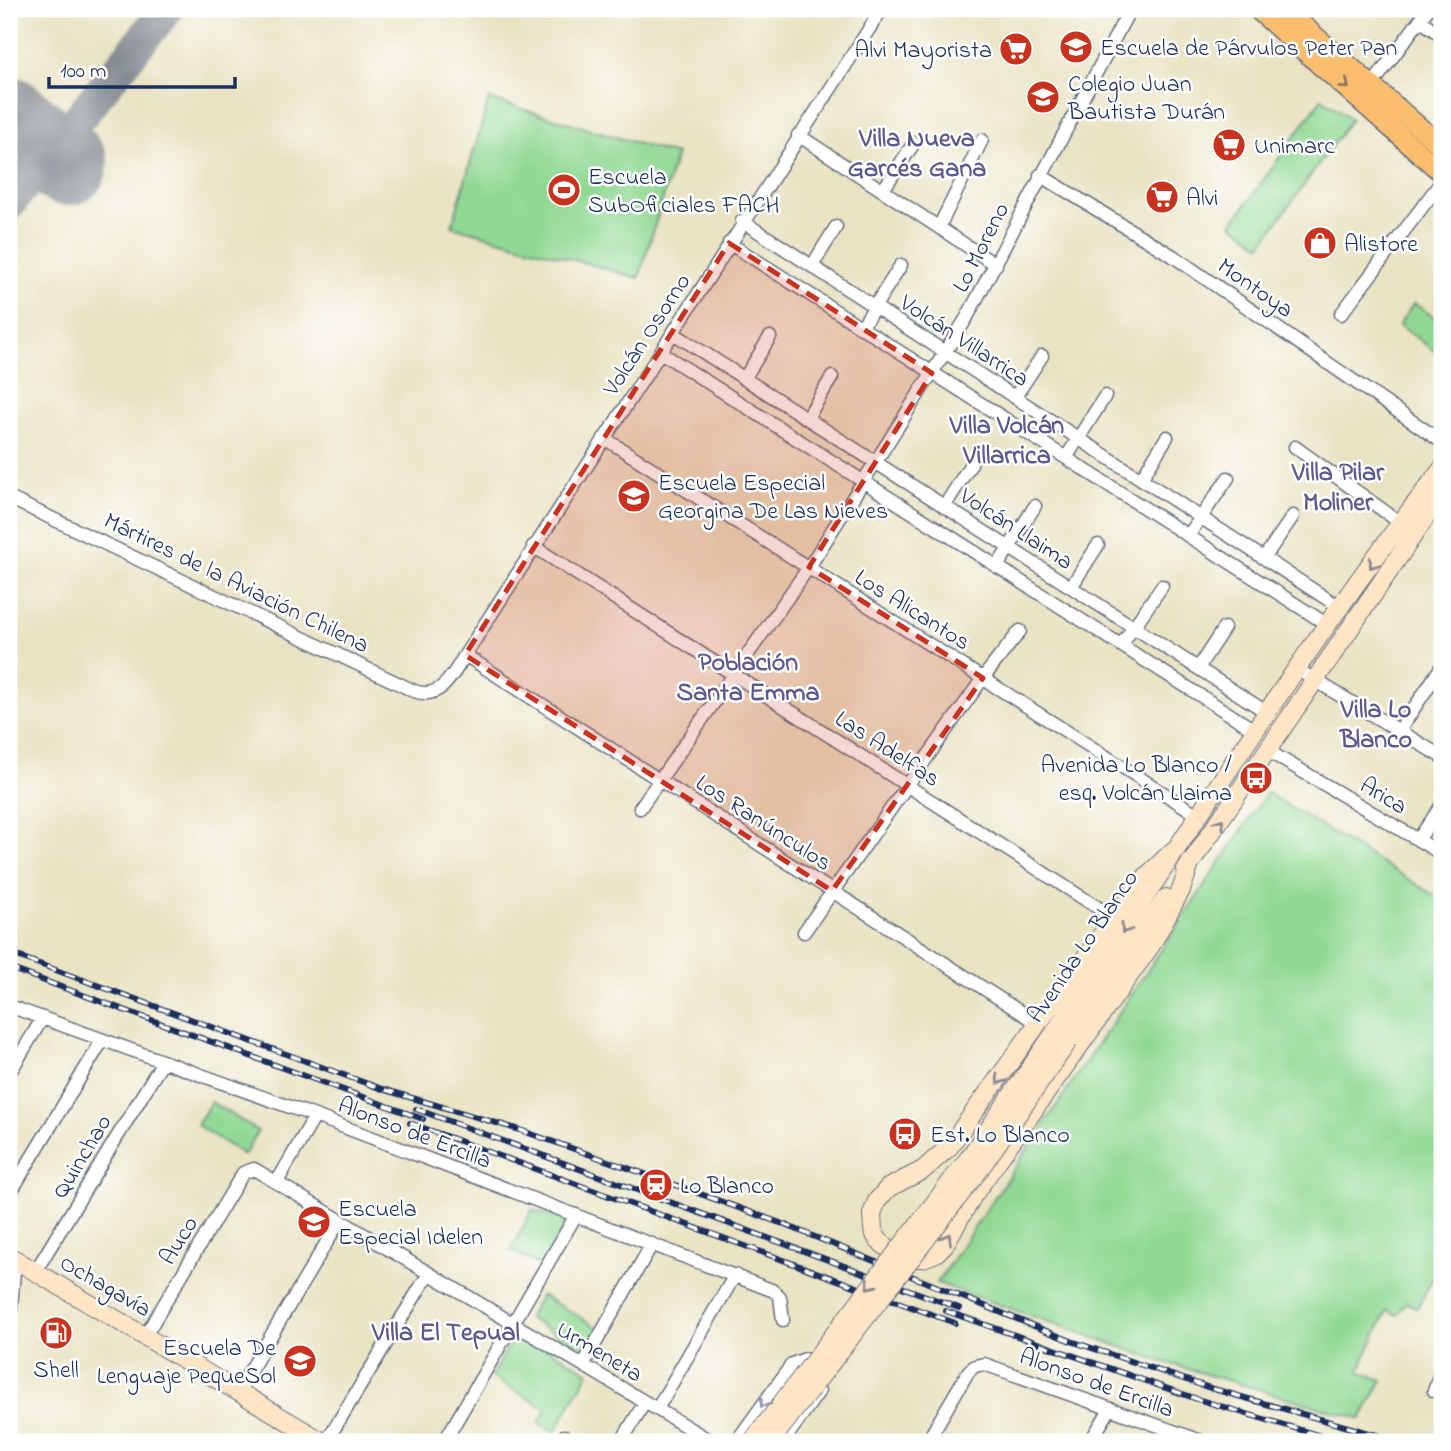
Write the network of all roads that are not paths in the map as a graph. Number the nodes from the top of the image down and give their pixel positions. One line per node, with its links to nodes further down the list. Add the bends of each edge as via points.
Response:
1 (882, 9): 9 (street, Volcán Osorno)
2 (1130, 9): 14 (street, Lo Moreno)
3 (1256, 9): 13 (main road, one-way to 13)
4 (1284, 9): 8 (main road)
5 (1428, 9): 6 (street)
6 (1420, 20): 7 (street); 8 (street)
7 (1442, 36)
8 (1372, 85): 12 (main road)
9 (798, 135): 16 (street); 17 (street, Volcán Osorno)
10 (982, 140): 18 (street)
11 (914, 143): 16 (street)
12 (1442, 148)
13 (1442, 173)
14 (1041, 175): 22 (street, Lo Moreno); 41 (street, Montoya, via 1173,256)
15 (1442, 181): 25 (street)
16 (885, 187): 18 (street)
17 (742, 221): 20 (street, Volcán Osorno); 23 (street, Volcán Villarrica)
18 (941, 223): 22 (street)
19 (836, 227): 23 (street)
20 (729, 243): 26 (street, Volcán Villarrica); 27 (street, Volcán Osorno)
21 (901, 265): 24 (street)
22 (996, 265): 30 (street, Lo Moreno)
23 (812, 266): 24 (street, Volcán Villarrica)
24 (875, 307): 26 (street); 30 (street, Volcán Villarrica)
25 (1341, 314)
26 (862, 328): 32 (street, Volcán Villarrica)
27 (673, 333): 29 (street, Volcán Osorno); 34 (street, Volcán Llaima)
28 (770, 337): 34 (street)
29 (660, 352): 39 (street, Volcán Osorno); 49 (street, Volcán Llaima)
30 (945, 352): 32 (street, Lo Moreno); 36 (street, Volcán Villarrica)
31 (1042, 356): 36 (street)
32 (932, 373): 43 (street, Volcán Villarrica); 44 (street, Lo Moreno)
33 (832, 377): 37 (street)
34 (744, 379): 37 (street, Volcán Llaima)
35 (1105, 396): 40 (street)
36 (1015, 397): 40 (street, Volcán Villarrica)
37 (807, 418): 44 (street, Volcán Llaima)
38 (1167, 437): 47 (street)
39 (604, 438): 58 (street, Volcán Osorno); 63 (street, Los Alicantos)
40 (1079, 438): 43 (street); 47 (street, Volcán Villarrica)
41 (1442, 442)
42 (1295, 447): 56 (street)
43 (1066, 458): 57 (street, Volcán Villarrica)
44 (877, 464): 49 (street, Lo Moreno); 53 (street, Volcán Llaima)
45 (971, 464): 53 (street)
46 (1442, 469): 56 (main road, Avenida Lo Blanco)
47 (1141, 478): 55 (street, Volcán Villarrica)
48 (1228, 478): 55 (street)
49 (865, 482): 62 (street, Volcán Llaima); 63 (street, Lo Moreno)
50 (1442, 493): 78 (main road, Avenida Lo Blanco)
51 (9, 498): 79 (street, Mártires de la Aviación Chilena, via 414,691 431,693)
52 (1035, 506): 60 (street)
53 (944, 507): 60 (street, Volcán Llaima)
54 (1293, 516): 61 (street)
55 (1201, 517): 57 (street); 61 (street, Volcán Villarrica)
56 (1402, 524): 66 (main road, Avenida Lo Blanco, one-way to 66)
57 (1188, 536): 67 (street, Volcán Villarrica)
58 (533, 545): 72 (street, Volcán Osorno); 76 (street, Las Adelfas)
59 (1098, 545): 65 (street)
60 (1009, 547): 62 (street); 65 (street, Volcán Llaima)
61 (1265, 558): 66 (street, Volcán Villarrica)
62 (997, 566): 71 (street, Volcán Llaima)
63 (809, 568): 76 (street, Lo Moreno); 77 (street, Los Alicantos)
64 (1162, 586): 68 (street)
65 (1071, 587): 68 (street, Volcán Llaima)
66 (1341, 608): 67 (main road, Avenida Lo Blanco)
67 (1328, 625): 75 (main road, Avenida Lo Blanco)
68 (1133, 627): 71 (street); 74 (street, Volcán Llaima)
69 (1224, 628): 74 (street)
70 (1020, 631): 77 (street)
71 (1122, 644): 81 (street, Volcán Llaima)
72 (465, 655): 79 (street, Volcán Osorno); 85 (street, Los Ranúnculos)
73 (1442, 666): 82 (street)
74 (1198, 668): 80 (street, Volcán Llaima)
75 (1298, 670): 78 (street); 80 (main road, Avenida Lo Blanco)
76 (734, 674): 85 (street, Lo Moreno); 86 (street, Las Adelfas)
77 (983, 678): 86 (street); 89 (street, Los Alicantos)
78 (1315, 681): 82 (street); 83 (main road, Avenida Lo Blanco)
79 (447, 683)
80 (1268, 713): 81 (main road, Avenida Lo Blanco)
81 (1256, 731): 89 (main road, Avenida Lo Blanco)
82 (1399, 732): 84 (street)
83 (1268, 751): 90 (street, Arica); 93 (main road, Avenida Lo Blanco, one-way to 83)
84 (1442, 757)
85 (660, 780): 88 (street, Lo Moreno); 94 (street, Los Ranúnculos)
86 (907, 785): 94 (street); 95 (street, Las Adelfas)
87 (1442, 805): 90 (street)
88 (640, 808)
89 (1198, 815): 91 (main road, Avenida Lo Blanco)
90 (1418, 840): 92 (street, Arica)
91 (1174, 850): 95 (main road); 99 (main road, Avenida Lo Blanco, one-way to 99)
92 (1442, 854)
93 (1191, 861): 99 (main road, Avenida Lo Blanco); 99 (main road, one-way to 93, via 949,1147 923,1170 888,1188 877,1201 872,1225 886,1248 915,1259 930,1256 944,1245 974,1194 1151,945)
94 (832, 891): 96 (street); 99 (street, Los Ranúnculos)
95 (1114, 918): 99 (main road)
96 (804, 932)
97 (9, 1006): 98 (street, Alonso de Ercilla)
98 (42, 1019): 100 (street, Alonso de Ercilla); 102 (street)
99 (1054, 1032): 132 (main road, Avenida Lo Blanco, one-way to 132, bridge, via 969,1158); 133 (main road, Avenida Lo Blanco, bridge, via 976,1174)
100 (102, 1041): 101 (street, Alonso de Ercilla); 106 (street)
101 (162, 1063): 103 (street, Alonso de Ercilla); 111 (street, Quinchao)
102 (9, 1074)
103 (315, 1116): 105 (street); 107 (street, Alonso de Ercilla)
104 (249, 1170): 105 (street, Urmeneta); 118 (street, Auco)
105 (277, 1182): 108 (street, Urmeneta)
106 (9, 1195)
107 (576, 1215): 109 (street, Alonso de Ercilla); 116 (street)
108 (340, 1220): 112 (street, Urmeneta); 123 (street)
109 (652, 1244): 113 (street, Alonso de Ercilla); 120 (street)
110 (12, 1258): 111 (main road, Ochagavía); 114 (street)
111 (35, 1272): 118 (main road, Ochagavía)
112 (429, 1273): 116 (street, Urmeneta); 127 (street)
113 (735, 1275): 115 (street, Alonso de Ercilla, via 778,1293); 125 (street)
114 (10, 1299): 117 (street)
115 (783, 1320)
116 (515, 1324): 120 (street, Urmeneta); 128 (street)
117 (9, 1330)
118 (145, 1336): 123 (main road, Ochagavía)
119 (853, 1343): 122 (street)
120 (583, 1365): 125 (street, Urmeneta)
121 (1442, 1368): 124 (street)
122 (828, 1380): 131 (street, one-way to 131, via 824,1367 812,1360 792,1364); 134 (street)
123 (238, 1391): 127 (main road, Ochagavía)
124 (1433, 1391)
125 (651, 1406): 129 (street); 130 (street, Urmeneta)
126 (1110, 1409): 135 (street, Alonso de Ercilla, via 989,1365 975,1366); 136 (street); 137 (street, Alonso de Ercilla)
127 (325, 1442)
128 (443, 1442)
129 (621, 1442)
130 (712, 1442)
131 (736, 1442)
132 (752, 1442)
133 (770, 1442)
134 (783, 1442)
135 (927, 1442)
136 (1090, 1442)
137 (1204, 1442)

